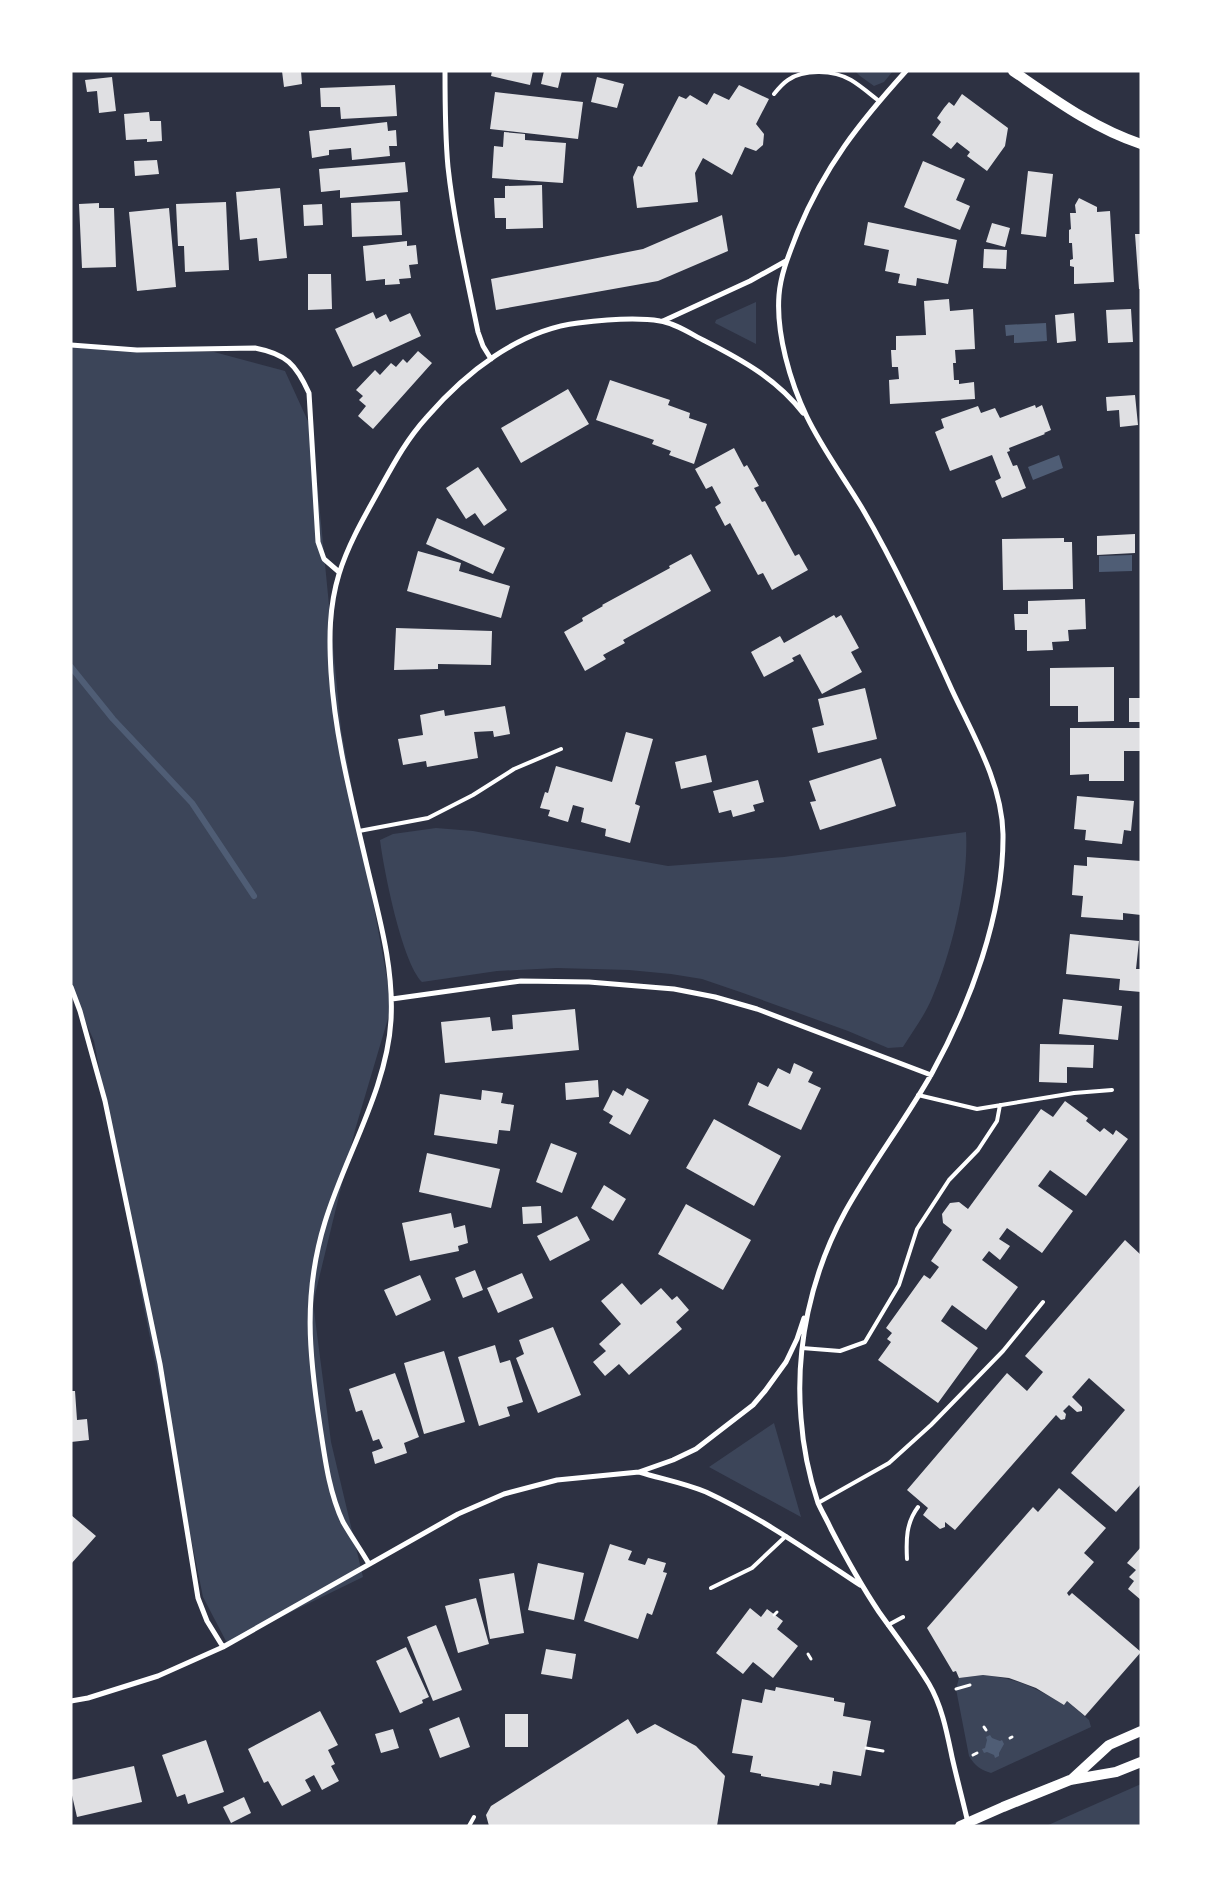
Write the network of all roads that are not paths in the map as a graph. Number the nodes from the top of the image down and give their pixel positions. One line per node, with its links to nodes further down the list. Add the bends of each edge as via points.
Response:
1 (445, 71): 10 (street, via 448,168 457,225 478,332)
2 (906, 71): 5 (street)
3 (1012, 71): 6 (main road, via 1078,116 1119,137)
4 (774, 94): 5 (lane, via 789,79 824,73 851,80)
5 (879, 101): 7 (street, via 827,172)
6 (1141, 144)
7 (786, 261): 8 (street); 11 (street, via 779,296 780,327 790,371)
8 (663, 321): 10 (street, via 561,325 531,336); 11 (street, via 744,361 785,392)
9 (71, 345): 12 (street, via 138,350 254,348 284,358 300,373 309,393 318,542 324,559)
10 (491, 359): 12 (street, via 448,393 411,435 356,530)
11 (807, 418): 17 (street, via 885,551 987,764 1000,805 1002,860 995,908 984,951 960,1017)
12 (339, 572): 14 (street, via 329,632 333,709)
13 (561, 749): 14 (lane, via 514,769 428,818)
14 (358, 831): 16 (street, via 387,953)
15 (71, 987): 34 (street, via 105,1101 156,1345 198,1598 206,1621)
16 (392, 999): 17 (street, via 521,982 589,982 674,989 757,1009); 29 (street, via 384,1067 325,1221 309,1313 311,1369 327,1477 343,1520)
17 (931, 1075): 19 (street)
18 (1112, 1090): 20 (lane)
19 (918, 1095): 20 (lane, via 977,1109); 22 (street, via 843,1214)
20 (1000, 1105): 23 (lane, via 997,1121 978,1150 949,1180 918,1229 899,1285 865,1342 840,1351)
21 (1043, 1302): 25 (lane, via 1003,1351 889,1463)
22 (808, 1305): 23 (street); 24 (street, via 786,1362 753,1405 696,1449)
23 (802, 1348): 25 (street, via 800,1415)
24 (640, 1472): 27 (street, via 706,1492); 29 (street, via 557,1480 504,1494 458,1514)
25 (818, 1503): 30 (street)
26 (918, 1507): 28 (lane, via 908,1527)
27 (786, 1536): 30 (street); 31 (lane, via 752,1568)
28 (907, 1560)
29 (369, 1564): 34 (street)
30 (862, 1586): 33 (street)
31 (711, 1588)
32 (903, 1617): 33 (lane)
33 (888, 1625): 40 (street, via 931,1686 941,1711)
34 (223, 1646): 35 (street, via 158,1676)
35 (71, 1701)
36 (1141, 1731): 38 (main road, via 1109,1745)
37 (1141, 1762): 38 (main road, via 1116,1772)
38 (1070, 1780): 40 (main road)
39 (474, 1817): 41 (lane)
40 (965, 1825)
41 (469, 1826)

